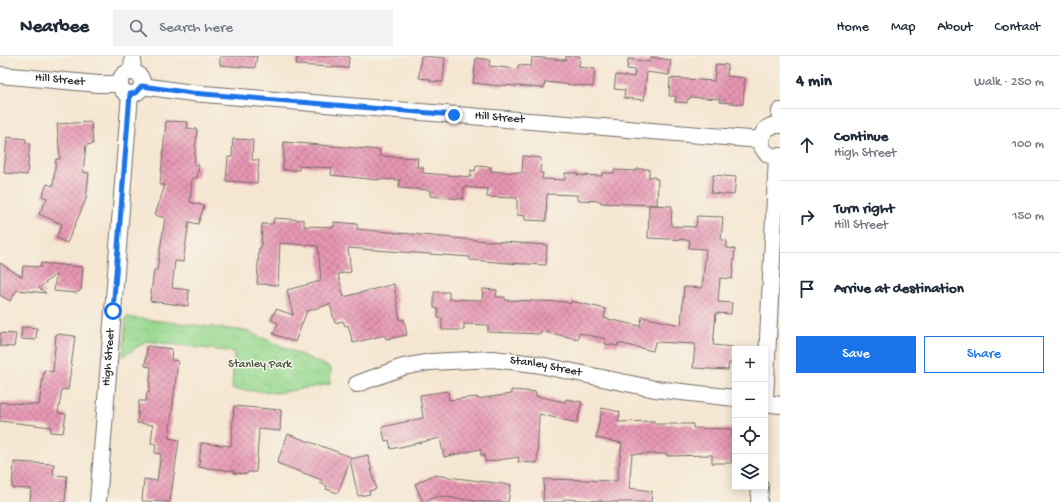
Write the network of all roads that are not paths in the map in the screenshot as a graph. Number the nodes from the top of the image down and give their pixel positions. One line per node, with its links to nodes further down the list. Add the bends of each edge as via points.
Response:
1 (133, 64): 3 (street, via 122,76)
2 (0, 74): 3 (street, Hill Street)
3 (131, 88): 5 (street, Hill Street); 13 (street, High Street)
4 (780, 120): 5 (street, via 769,127)
5 (761, 140): 6 (street, via 763,150)
6 (778, 156): 7 (street)
7 (766, 382)
8 (357, 384): 9 (street, Stanley Street, via 403,367 430,362 493,360 534,364 655,389)
9 (732, 398)
10 (768, 403): 11 (street)
11 (780, 405)
12 (760, 490): 14 (street)
13 (98, 502)
14 (760, 502)

